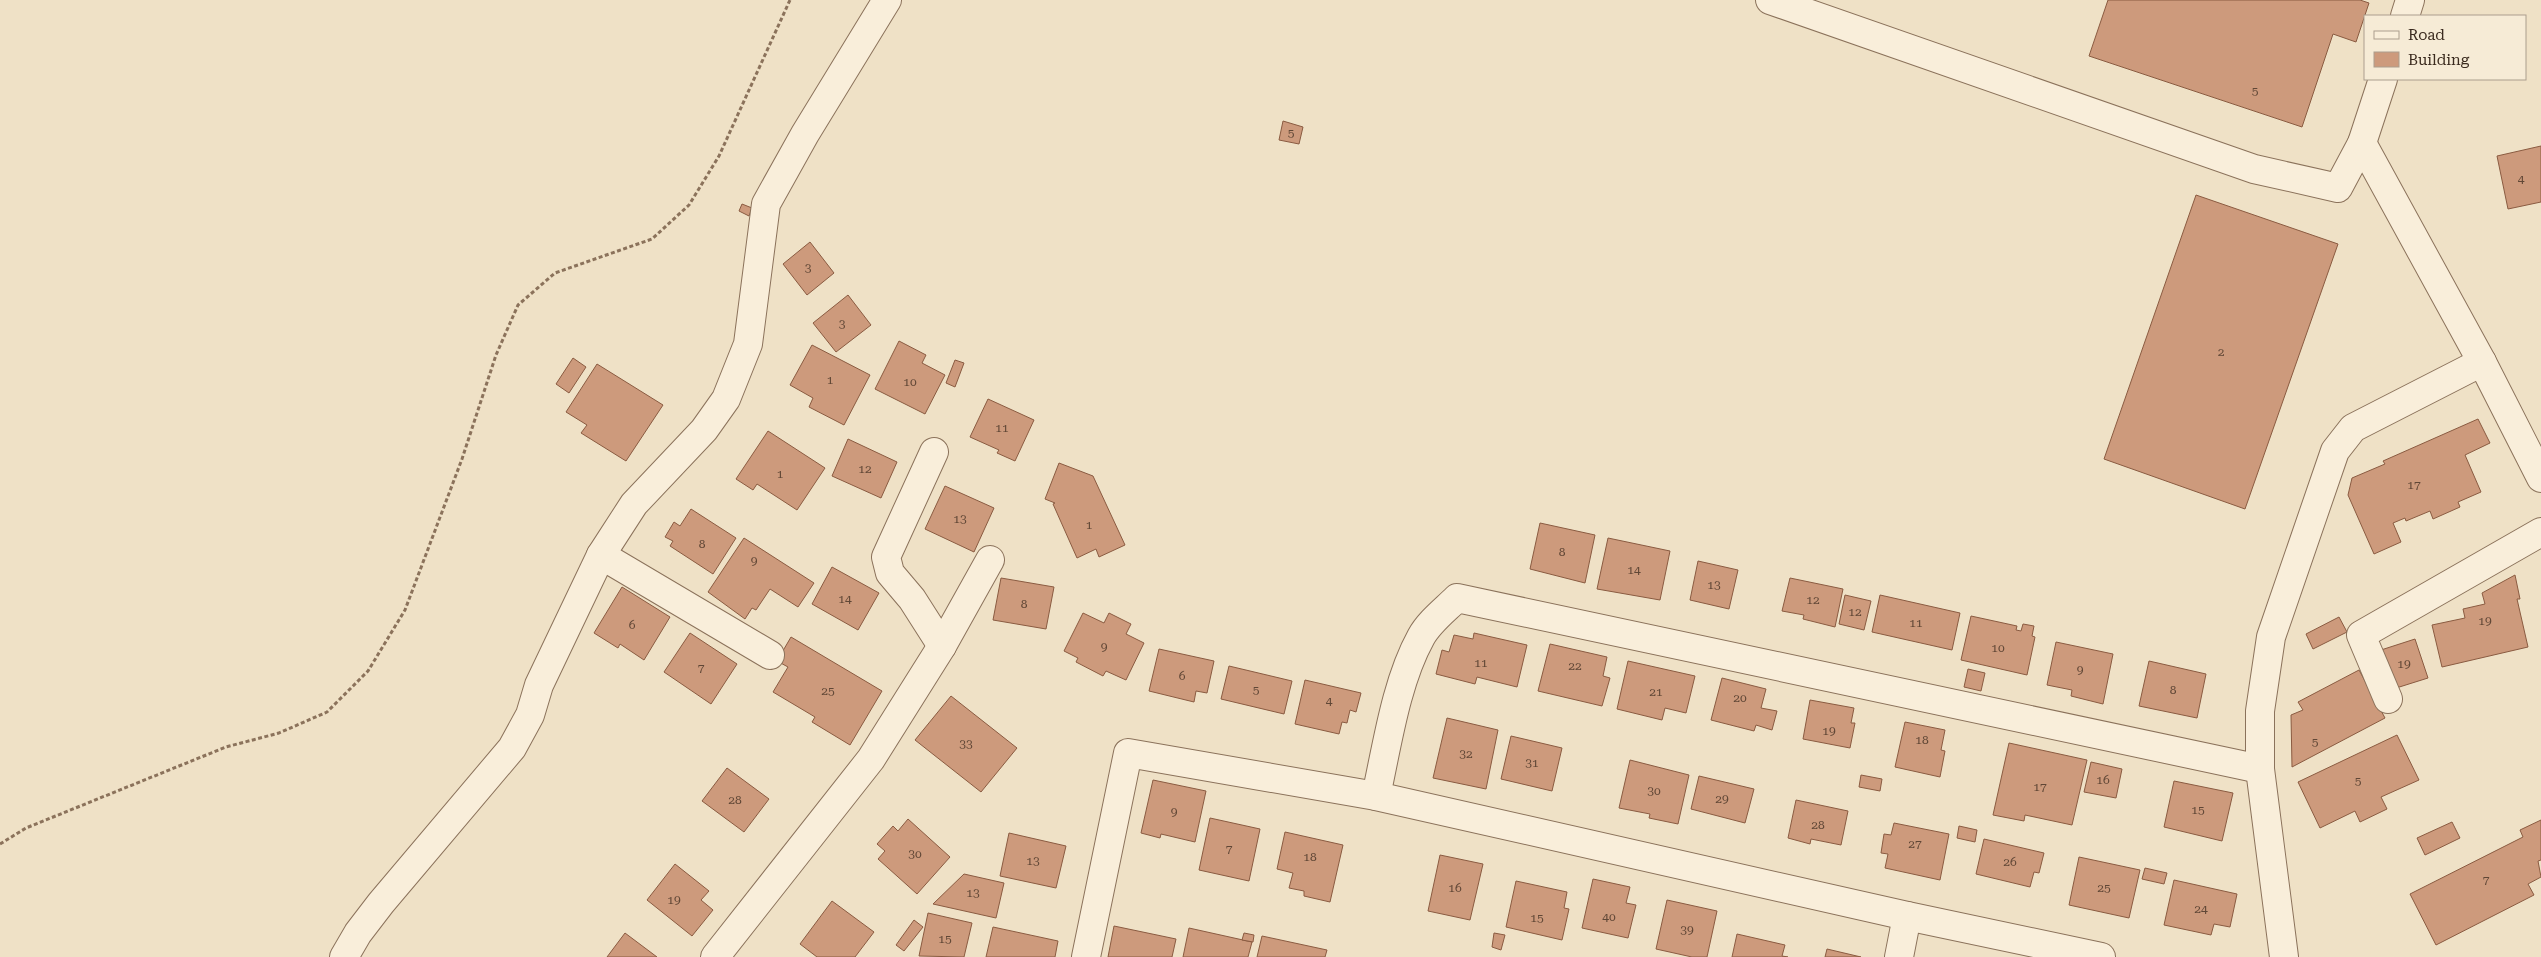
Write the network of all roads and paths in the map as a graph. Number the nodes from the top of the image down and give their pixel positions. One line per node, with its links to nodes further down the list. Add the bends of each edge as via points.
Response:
1 (790, 0): 19 (path, via 719,156 689,205 652,239 555,273 518,305 496,354 462,459 405,610 368,671 327,712 278,733 226,747 26,828)
2 (887, 0): 12 (street, via 766,204 748,344 726,399 704,430 634,504)
3 (1770, 0): 7 (street, via 2254,169 2338,188)
4 (2410, 0): 5 (street)
5 (2405, 15)
6 (2384, 80): 7 (street)
7 (2362, 144): 8 (street)
8 (2482, 362): 10 (street); 17 (street, via 2353,428 2335,451 2272,637 2260,710)
9 (934, 452): 14 (street, via 886,557 890,573 912,598)
10 (2541, 478)
11 (2541, 532): 16 (street, via 2361,635)
12 (601, 555): 15 (street); 21 (street, via 539,685 530,715 512,748 381,903)
13 (990, 560): 14 (street)
14 (942, 646): 22 (street, via 871,759)
15 (770, 655)
16 (2388, 699)
17 (2260, 769): 18 (street, via 1457,598 1421,637 1399,692); 26 (street)
18 (1376, 796): 20 (street); 23 (street, via 1128,753)
19 (0, 844)
20 (1907, 916): 24 (street); 25 (street)
21 (344, 957)
22 (715, 957)
23 (1086, 957)
24 (1899, 957)
25 (2101, 957)
26 (2284, 957)

